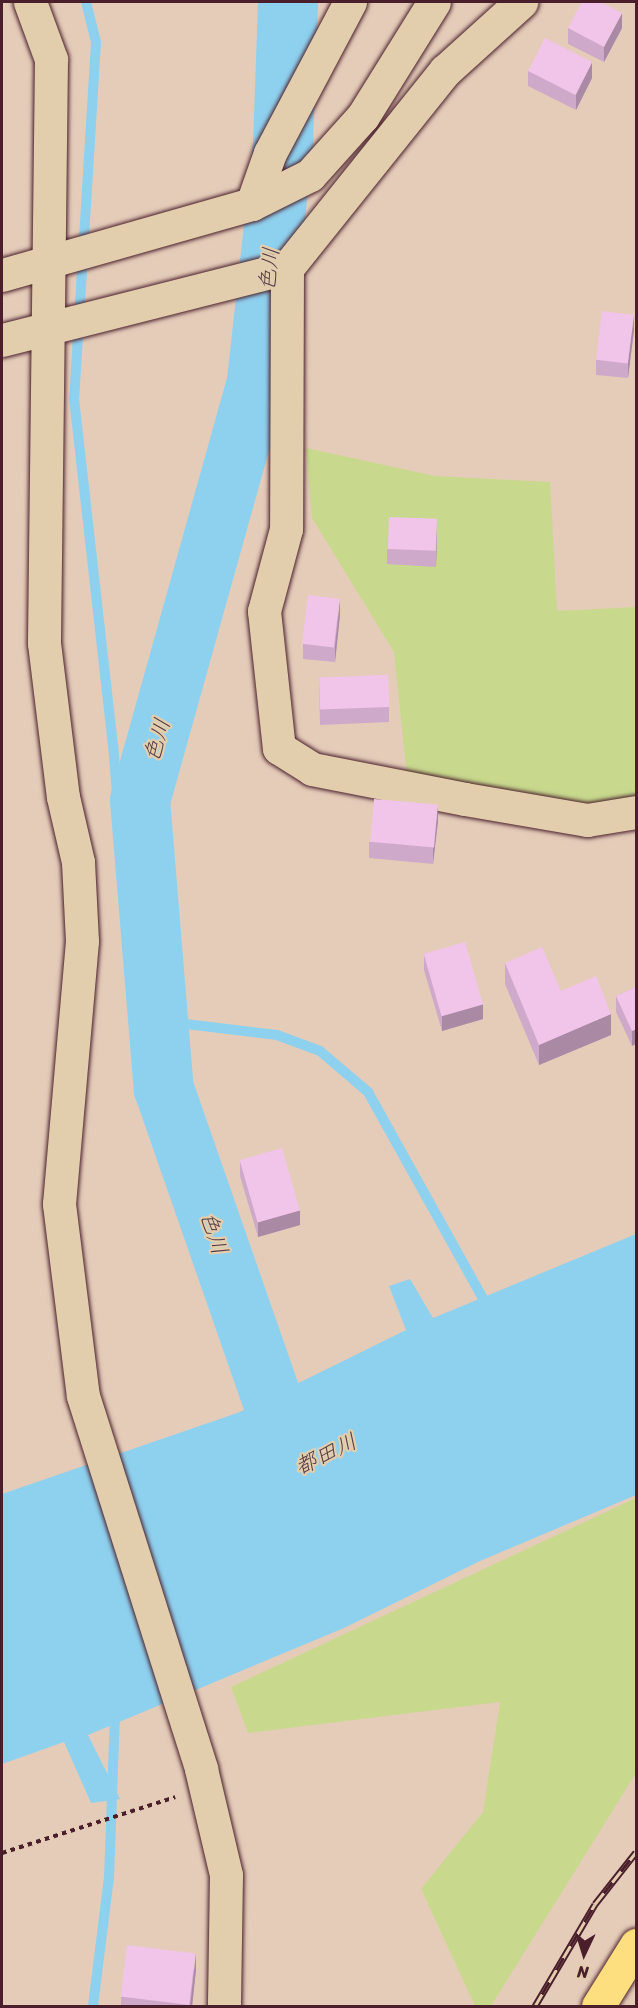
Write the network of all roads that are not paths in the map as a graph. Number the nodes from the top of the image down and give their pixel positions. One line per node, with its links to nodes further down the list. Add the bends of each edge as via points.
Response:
1 (30, 2): 6 (street, via 51,59)
2 (350, 2): 5 (street, via 270,153)
3 (434, 2): 5 (street, via 363,116 310,175)
4 (521, 2): 7 (street, via 445,71)
5 (252, 204): 6 (street)
6 (48, 262): 8 (street); 9 (street)
7 (287, 268): 9 (street); 11 (street, via 286,529 264,611 279,748 312,769 465,799 587,820)
8 (2, 275)
9 (47, 328): 10 (street); 13 (street, via 44,643 63,796 78,862 82,941 59,1204 83,1396 202,1778 226,1875)
10 (2, 340)
11 (636, 812)
12 (636, 1945): 14 (highway)
13 (224, 2007)
14 (598, 2007)

